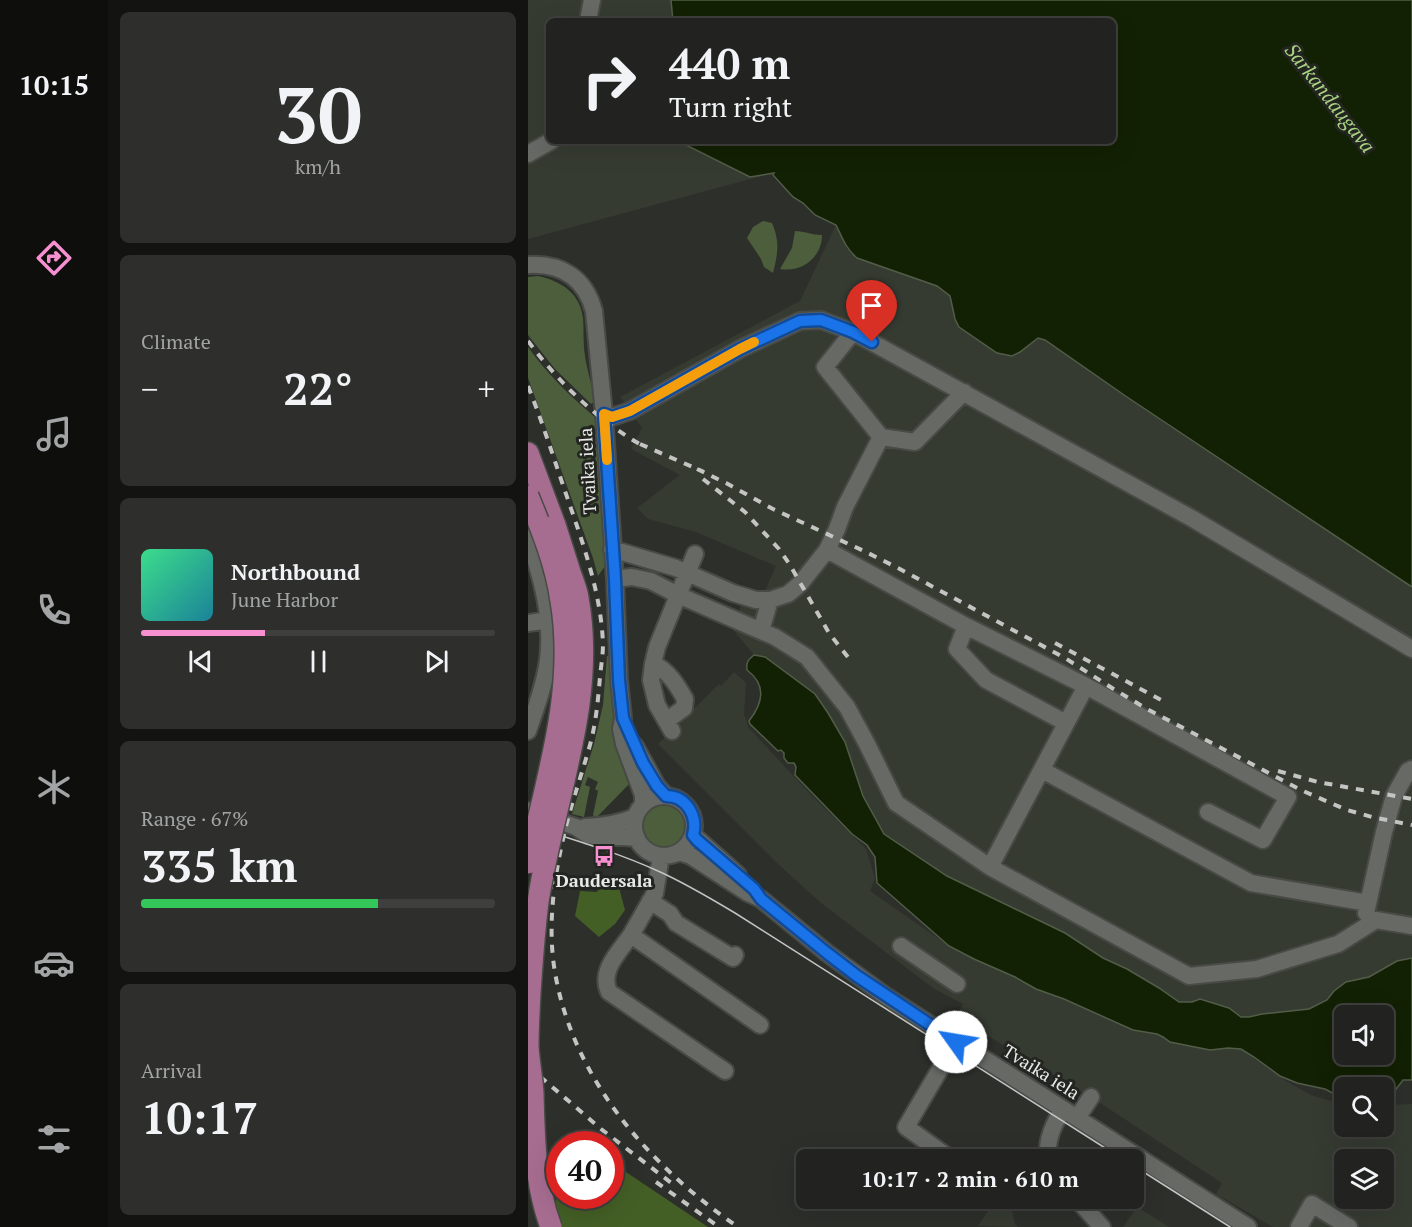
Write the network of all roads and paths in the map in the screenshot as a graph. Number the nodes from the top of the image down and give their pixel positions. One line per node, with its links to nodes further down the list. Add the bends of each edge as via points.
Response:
1 (592, 0): 2 (street)
2 (589, 18)
3 (546, 144): 4 (street)
4 (528, 154)
5 (528, 265): 8 (street, Tvaika iela, via 546,265 568,272 590,297)
6 (853, 332): 7 (street); 8 (street, via 821,320 800,321 740,349 630,411 612,417); 9 (street, via 825,366)
7 (964, 392): 9 (street, via 915,441); 24 (street, via 1193,519)
8 (604, 414): 13 (street, Tvaika iela)
9 (881, 437): 14 (street)
10 (528, 453): 54 (main road, bridge, via 578,596 584,658 573,742 538,902)
11 (528, 496): 41 (main road, bridge, via 561,599 566,662 560,719)
12 (528, 539): 20 (street)
13 (612, 549): 16 (street); 17 (street, Tvaika iela)
14 (827, 550): 19 (street, via 800,584 788,594); 22 (street)
15 (695, 554): 16 (street)
16 (687, 573): 18 (street); 19 (street, via 737,594)
17 (615, 579): 18 (street, via 651,581); 27 (street, Tvaika iela)
18 (678, 595): 23 (street); 25 (street)
19 (770, 600): 23 (street)
20 (549, 620): 21 (street); 29 (street, via 548,661)
21 (528, 623)
22 (966, 626): 26 (street); 28 (street, via 957,649 986,680)
23 (761, 631): 42 (street, via 807,657 823,676 847,707 896,803)
24 (1412, 649)
25 (652, 664): 25 (street, via 672,679 686,699 684,708 669,726 653,691)
26 (1086, 686): 28 (street); 35 (street, via 1288,796 1263,840)
27 (623, 718): 32 (street, Tvaika iela, via 643,763); 34 (street, Tvaika iela, via 624,744 643,795)
28 (1066, 723): 30 (street)
29 (528, 731)
30 (1042, 770): 42 (street); 45 (street, via 1251,883)
31 (1412, 770): 45 (street, via 1394,796)
32 (666, 796): 34 (street, via 651,798); 37 (street, Tvaika iela, via 687,805 694,822)
33 (528, 811): 36 (street)
34 (639, 811): 36 (street, via 618,823); 38 (street, Tvaika iela, via 634,831)
35 (1208, 812)
36 (576, 827): 38 (street, via 599,837)
37 (693, 835): 39 (street); 43 (street, Tvaika iela)
38 (637, 838): 40 (street, via 642,846)
39 (679, 852): 40 (street); 43 (street, Tvaika iela)
40 (661, 856): 44 (street)
41 (528, 862)
42 (990, 867): 47 (street, via 1189,976 1257,969 1338,944)
43 (761, 899): 53 (street, Tvaika iela, via 857,976)
44 (650, 901): 48 (street); 50 (street, via 676,923 733,958)
45 (1368, 903): 47 (street)
46 (1412, 926): 47 (street, via 1376,920)
47 (1362, 929)
48 (631, 935): 52 (street, via 704,975); 55 (street, via 607,970 609,992)
49 (901, 946): 51 (street)
50 (735, 955)
51 (957, 984)
52 (760, 1025)
53 (956, 1042): 57 (street, Tvaika iela); 58 (street, via 906,1127)
54 (528, 1049): 61 (main road, bridge, via 541,1194)
55 (725, 1071)
56 (1091, 1097): 57 (street)
57 (1070, 1113): 59 (street, via 1055,1122); 63 (street, Tvaika iela)
58 (937, 1149)
59 (1048, 1149)
60 (1086, 1209): 62 (street)
61 (551, 1227)
62 (1102, 1227)
63 (1248, 1227)
64 (1299, 1227): 65 (street, via 1312,1204)
65 (1349, 1227)

